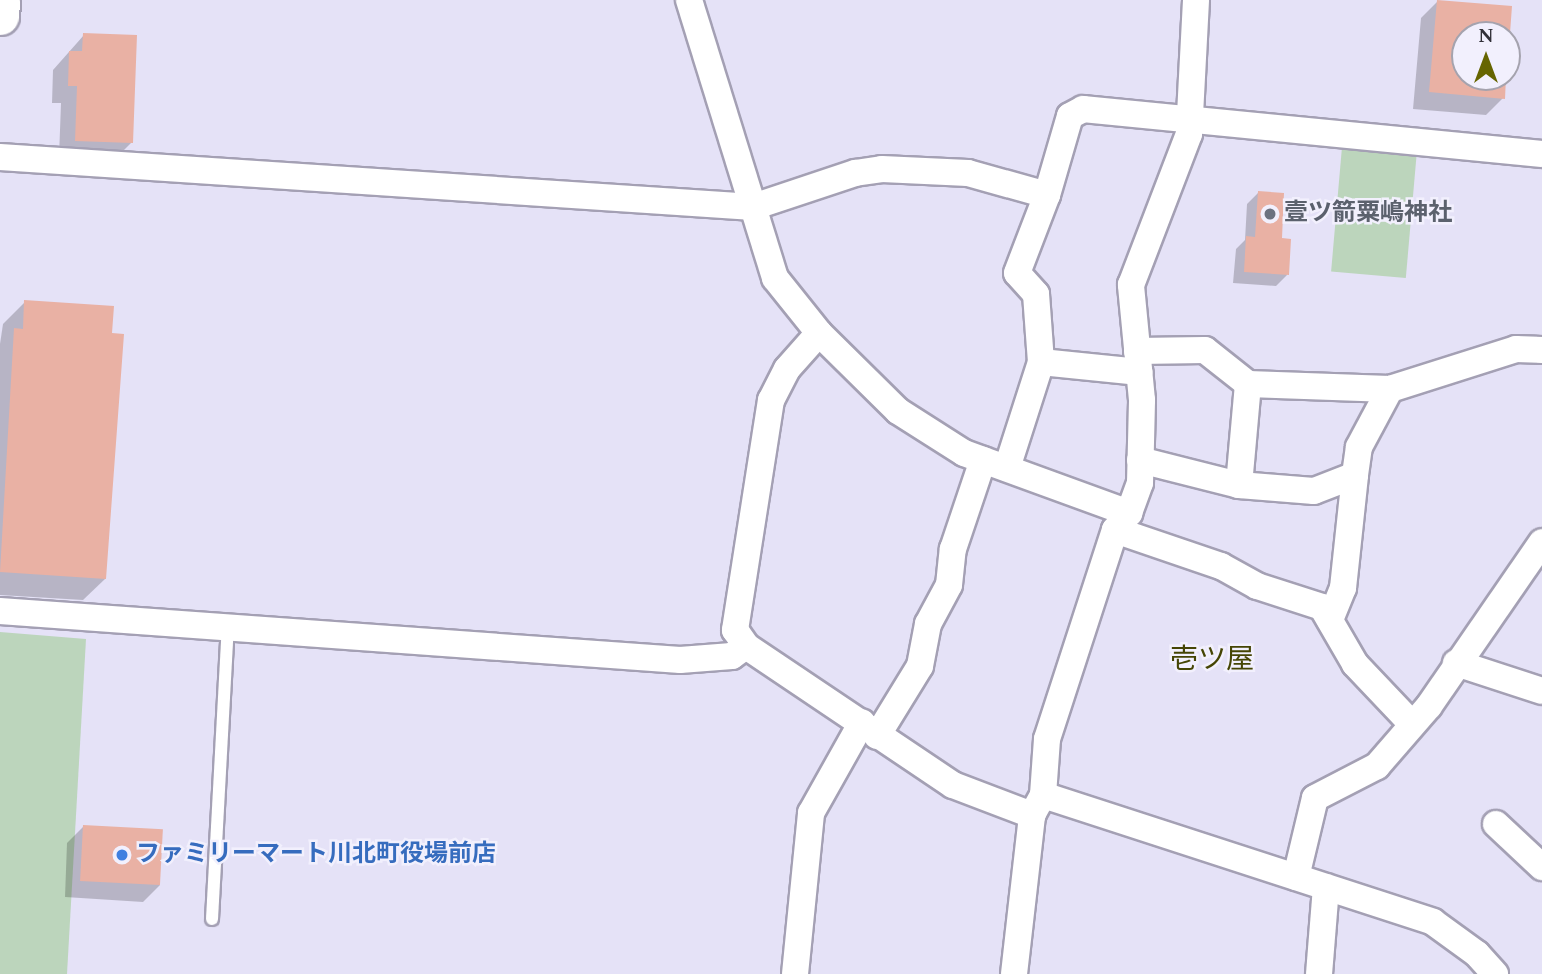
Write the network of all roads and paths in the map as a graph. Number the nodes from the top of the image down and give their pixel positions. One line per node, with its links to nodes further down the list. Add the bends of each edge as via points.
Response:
1 (1, 0): 4 (street)
2 (689, 0): 9 (street)
3 (1196, 0): 5 (street)
4 (0, 16)
5 (1190, 119): 6 (street); 8 (street, via 1083,109 1070,116); 13 (street, via 1177,170 1131,285)
6 (1542, 154)
7 (0, 157): 9 (street)
8 (1047, 195): 9 (street, via 968,173 882,169 855,173); 12 (street, via 1017,273 1035,294)
9 (754, 207): 10 (street, via 775,278)
10 (819, 333): 17 (street, via 898,411 964,453); 25 (street, via 787,369 762,431 736,611 735,630)
11 (1542, 350): 15 (street, via 1516,349)
12 (1041, 362): 13 (street); 17 (street)
13 (1138, 362): 14 (street, via 1205,350); 16 (street)
14 (1248, 384): 15 (street); 19 (street)
15 (1390, 389): 18 (street, via 1359,447)
16 (1140, 460): 19 (street); 20 (street, via 1140,483)
17 (995, 464): 20 (street); 29 (street, via 953,549 949,585 928,624 920,666)
18 (1354, 475): 19 (street, via 1314,491); 23 (street, via 1353,528 1343,588)
19 (1239, 485)
20 (1122, 522): 23 (street, via 1257,586 1322,607); 30 (street, via 1047,739)
21 (1542, 542): 26 (street)
22 (0, 611): 24 (street)
23 (1330, 620): 28 (street, via 1355,664)
24 (229, 626): 25 (street, via 680,660 732,656); 35 (lane)
25 (746, 646): 29 (street)
26 (1456, 663): 27 (street); 28 (street)
27 (1542, 691)
28 (1412, 724): 33 (street, via 1377,766 1315,798)
29 (869, 729): 30 (street, via 953,785); 36 (street, via 811,813)
30 (1038, 805): 33 (street); 37 (street)
31 (1496, 824): 32 (street)
32 (1542, 867)
33 (1296, 877): 34 (street)
34 (1326, 887): 38 (street); 39 (street, via 1433,922 1477,954)
35 (212, 919)
36 (795, 974)
37 (1014, 974)
38 (1320, 974)
39 (1494, 974)

